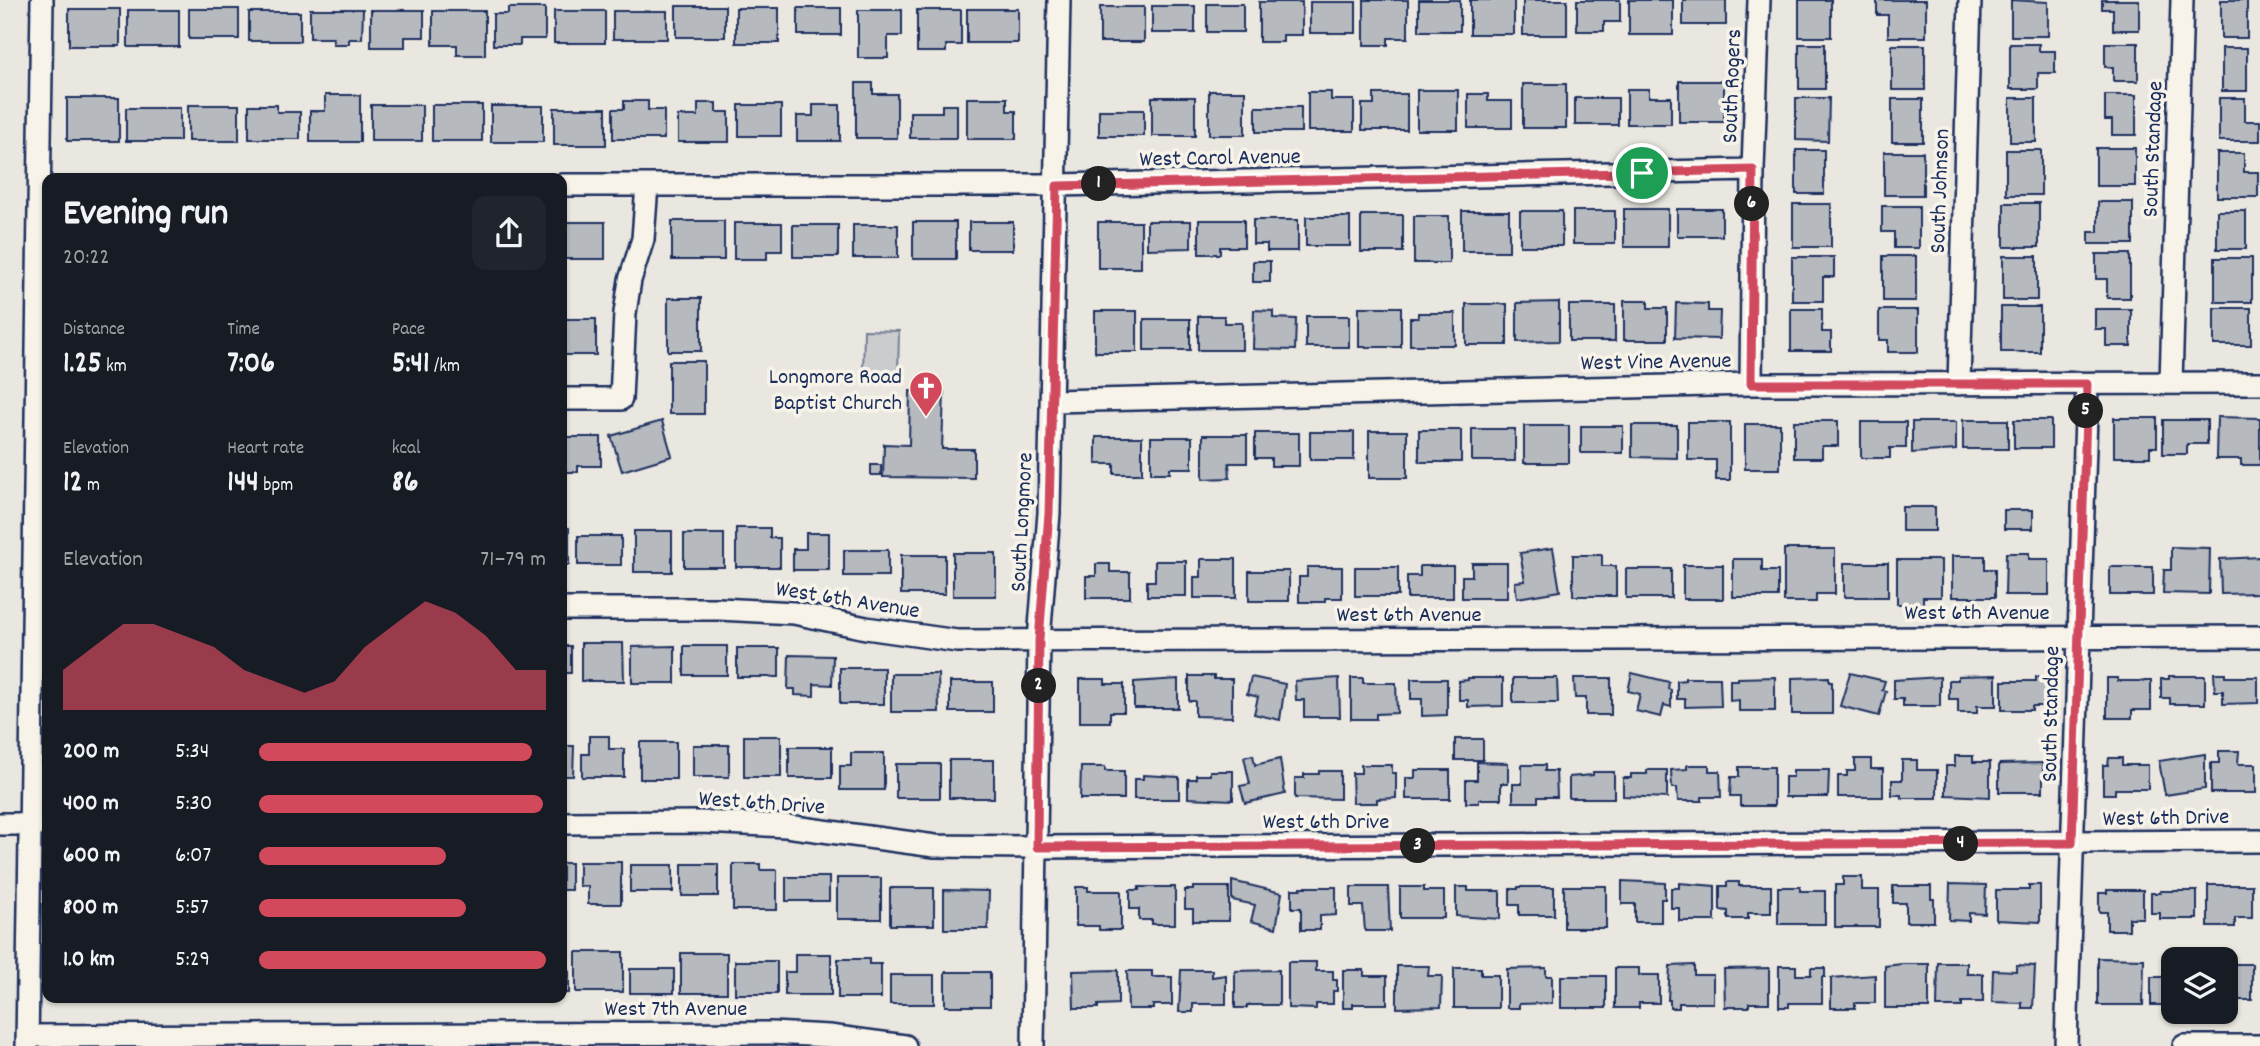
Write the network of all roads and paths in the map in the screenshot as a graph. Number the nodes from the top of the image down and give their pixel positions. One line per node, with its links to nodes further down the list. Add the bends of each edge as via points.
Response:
1 (42, 0): 7 (street)
2 (1059, 0): 10 (street, South Longmore)
3 (1759, 0): 6 (street, South Rogers)
4 (1970, 0): 14 (street, South Johnson)
5 (2182, 0): 11 (street, South Standage)
6 (1753, 170): 10 (street, West Carol Avenue); 13 (street, South Rogers)
7 (44, 173)
8 (567, 186): 9 (street, West Carol Avenue)
9 (647, 186): 10 (street, West Carol Avenue); 16 (street, via 643,239 625,313 621,399)
10 (1057, 186): 17 (street, South Longmore)
11 (2171, 383): 12 (street, West Vine Avenue); 15 (street, West Vine Avenue)
12 (2260, 383)
13 (1751, 384): 14 (street, West Vine Avenue); 17 (street, West Vine Avenue)
14 (1958, 384): 15 (street, West Vine Avenue)
15 (2087, 384): 22 (street, South Standage)
16 (567, 399)
17 (1053, 401): 23 (street, South Longmore)
18 (42, 505): 20 (street)
19 (567, 609): 23 (street, West 6th Avenue, via 794,613 957,641)
20 (41, 611): 26 (street)
21 (2260, 637): 22 (street, West 6th Avenue)
22 (2077, 638): 23 (street, West 6th Avenue); 28 (street, South Standage)
23 (1039, 640): 29 (street, South Longmore)
24 (567, 822): 29 (street, West 6th Drive, via 701,822 935,846)
25 (0, 824): 26 (street)
26 (38, 824): 30 (street)
27 (2260, 841): 28 (street, West 6th Drive)
28 (2072, 843): 29 (street, West 6th Drive); 33 (street, South Standage)
29 (1037, 847): 32 (street, South Longmore)
30 (27, 1041): 31 (street, West 7th Avenue, via 771,1033)
31 (905, 1046)
32 (1033, 1046)
33 (2066, 1046)
34 (2183, 1046): 35 (street)
35 (2260, 1046)

